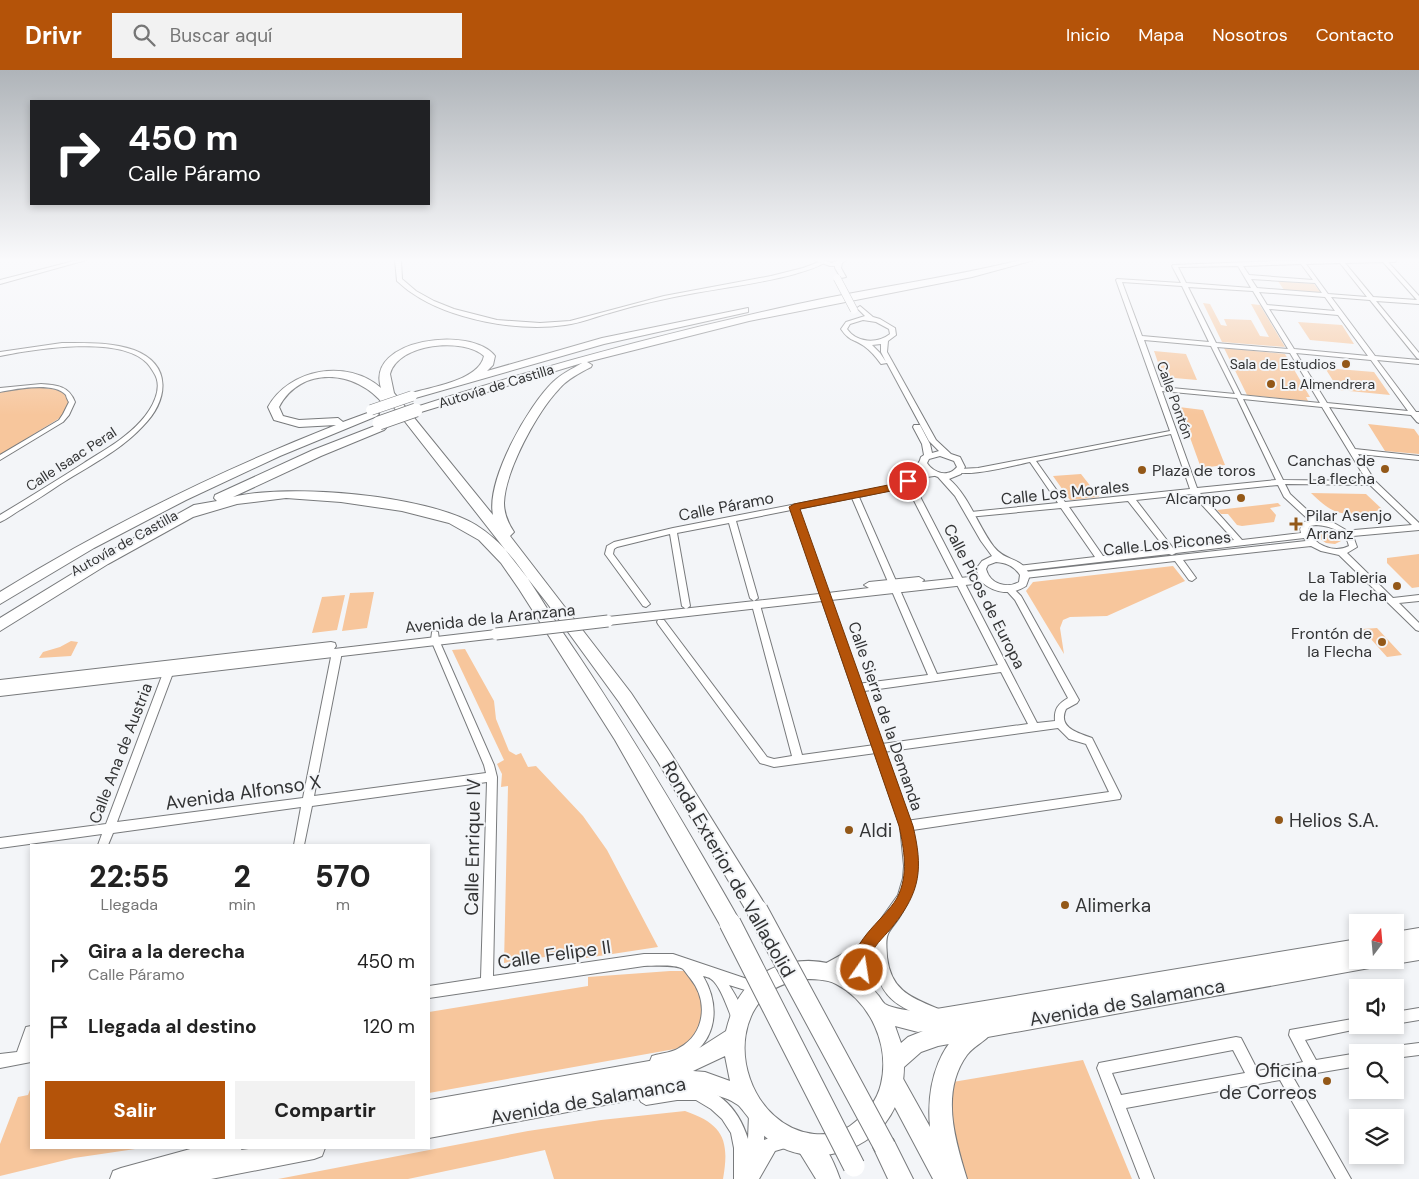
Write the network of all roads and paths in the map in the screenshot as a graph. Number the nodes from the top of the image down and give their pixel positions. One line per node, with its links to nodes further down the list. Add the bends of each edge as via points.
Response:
1 (459, 312): 2 (street, via 479,318 551,325)
2 (611, 312)
3 (738, 312): 27 (highway, via 620,337)
4 (739, 312): 32 (highway, Autovía de Castilla, via 540,362)
5 (780, 312): 32 (highway, Autovía de Castilla, via 643,344)
6 (786, 312): 25 (highway)
7 (857, 312): 16 (street)
8 (861, 312): 15 (street)
9 (1130, 312): 17 (street, Calle Pontón)
10 (1198, 312): 20 (street)
11 (1268, 312): 21 (street)
12 (1324, 312): 14 (street)
13 (1383, 312): 23 (street)
14 (1339, 313): 24 (street)
15 (871, 319): 16 (street); 18 (street, via 892,328 893,335)
16 (856, 320): 19 (street, via 845,326 845,332)
17 (1140, 338): 20 (street); 28 (street, Calle Pontón)
18 (885, 341): 19 (street); 39 (street, via 884,352 933,441)
19 (864, 342): 40 (street, via 878,354 926,444)
20 (1214, 344): 21 (street); 30 (street)
21 (1294, 351): 24 (street); 31 (street)
22 (0, 354): 58 (street, Calle Isaac Peral, via 69,344 111,347 145,359 156,370 160,386 150,414 125,440)
23 (1419, 357)
24 (1373, 358): 26 (street); 33 (street)
25 (592, 362): 32 (highway); 74 (highway, via 572,373 549,394 538,409 502,481 498,498 501,522)
26 (1419, 362)
27 (473, 377): 32 (highway); 74 (highway, via 489,364 488,353 475,345 450,341 421,345 402,353 390,362 383,380 392,398)
28 (1158, 389): 30 (street); 37 (street, Calle Pontón)
29 (0, 390): 41 (street, via 26,385 49,386 69,393 72,402 61,420)
30 (1239, 397): 31 (street); 48 (street)
31 (1326, 405): 33 (street); 38 (street)
32 (414, 406): 34 (highway); 34 (highway, bridge)
33 (1416, 413): 35 (street)
34 (376, 419): 36 (highway); 56 (highway); 62 (highway, Autovía de Castilla, via 232,472); 87 (highway, Autovía de Castilla, via 168,517)
35 (1419, 421)
36 (338, 422): 62 (highway, via 186,490); 72 (highway, via 302,426 286,423 275,416 273,402 294,383 318,375 344,374 366,381 407,428 502,552)
37 (1173, 432): 43 (street); 51 (street, Calle Pontón)
38 (1353, 451): 42 (street); 49 (street)
39 (947, 454): 40 (street); 45 (street)
40 (928, 455): 44 (street)
41 (0, 458)
42 (1419, 458)
43 (1031, 459): 45 (street, via 985,469); 54 (street)
44 (923, 463): 46 (street, via 926,469); 47 (street)
45 (958, 469): 46 (street); 50 (street)
46 (938, 475): 47 (street, Calle Páramo); 50 (street)
47 (910, 479): 52 (street, Calle Páramo, via 891,488); 77 (street, Calle Picos de Europa)
48 (1280, 482): 49 (street, Calle Los Morales); 51 (street, Calle Los Morales); 60 (street, via 1287,495)
49 (1372, 483): 61 (street)
50 (954, 485): 57 (street)
51 (1195, 492): 53 (street, Calle Los Morales); 67 (street, Calle Pontón)
52 (854, 495): 55 (street, Calle Páramo); 78 (street)
53 (1131, 499): 54 (street, Calle Los Morales); 69 (street)
54 (1064, 506): 57 (street, Calle Los Morales); 71 (street)
55 (794, 507): 59 (street, Calle Páramo); 80 (street, Calle Sierra de la Demanda)
56 (192, 513): 72 (highway, via 248,498 290,494 407,508 451,518 471,528 490,543); 90 (highway, via 103,561)
57 (971, 515): 70 (street)
58 (0, 519)
59 (732, 519): 63 (street, Calle Páramo); 83 (street)
60 (1312, 521): 64 (street, via 1331,524); 65 (street, via 1305,526)
61 (1419, 527): 64 (street)
62 (123, 528): 82 (highway, Autovía de Castilla)
63 (673, 531): 85 (street, Calle Páramo, via 610,548 609,554); 86 (street)
64 (1350, 533): 68 (street, via 1354,545)
65 (1305, 536): 66 (street); 67 (street, Calle Los Picones)
66 (1312, 543): 68 (street); 69 (street, Calle Los Picones)
67 (1241, 544): 69 (street, Calle Los Picones)
68 (1345, 553): 84 (street)
69 (1174, 555): 71 (street, Calle Los Picones); 73 (street, Calle Los Picones); 76 (street)
70 (994, 556): 73 (street, via 1012,562); 75 (street, via 982,566)
71 (1101, 559): 73 (street, Calle Los Picones)
72 (510, 567): 151 (highway, Ronda Exterior de Valladolid, bridge, via 623,735 730,923)
73 (1023, 572): 79 (street, via 1023,584)
74 (534, 573): 157 (highway, Ronda Exterior de Valladolid, bridge, via 645,726 757,910)
75 (983, 576): 77 (street, Avenida de la Aranzana); 79 (street, via 994,586)
76 (1192, 578)
77 (959, 579): 78 (street, Avenida de la Aranzana); 94 (street, Calle Picos de Europa)
78 (894, 586): 80 (street, Avenida de la Aranzana); 96 (street)
79 (1015, 592): 100 (street, via 1074,700 1062,706)
80 (824, 594): 83 (street, Avenida de la Aranzana); 98 (street, Calle Sierra de la Demanda)
81 (1419, 598): 84 (street)
82 (0, 599)
83 (755, 601): 86 (street, Avenida de la Aranzana); 88 (street, Avenida de la Aranzana); 103 (street)
84 (1393, 601): 91 (street)
85 (646, 604)
86 (686, 606): 88 (street, Avenida de la Aranzana)
87 (0, 618)
88 (606, 619): 92 (street, Avenida de la Aranzana, bridge)
89 (660, 622): 103 (street, via 764,760 774,763)
90 (0, 625)
91 (1419, 628)
92 (435, 637): 93 (street, Avenida de la Aranzana); 97 (street, Avenida de la Aranzana); 104 (street, Calle Enrique IV)
93 (338, 652): 95 (street, Avenida de la Aranzana); 105 (street)
94 (1005, 668): 96 (street); 101 (street, Calle Picos de Europa)
95 (168, 673): 99 (street, Avenida de la Aranzana); 107 (street, Calle Ana de Austria)
96 (934, 678): 98 (street)
97 (0, 684)
98 (857, 688): 102 (street, Calle Sierra de la Demanda)
99 (0, 692)
100 (1060, 724): 101 (street); 106 (street, via 1072,736 1089,741 1116,796)
101 (1034, 727): 102 (street)
102 (878, 748): 103 (street); 106 (street, Calle Sierra de la Demanda)
103 (798, 760)
104 (492, 776): 105 (street, Avenida Alfonso X); 122 (street, Calle Enrique IV)
105 (309, 800): 107 (street, Avenida Alfonso X); 110 (street)
106 (906, 826): 111 (street, Calle Sierra de la Demanda, via 912,863 908,886 902,903)
107 (109, 829): 108 (street, Avenida Alfonso X); 109 (street, Calle Ana de Austria)
108 (0, 842)
109 (103, 844)
110 (299, 844)
111 (880, 933): 114 (street, Calle Sierra de la Demanda); 129 (street, via 880,968 888,988 904,1000)
112 (1419, 937): 113 (highway)
113 (1404, 940)
114 (864, 950): 120 (street, Calle Sierra de la Demanda); 125 (street)
115 (1349, 950): 129 (highway, Avenida de Salamanca)
116 (1419, 951): 117 (highway)
117 (1404, 954)
118 (1349, 963): 131 (highway, Avenida de Salamanca)
119 (684, 964): 121 (street, Calle Felipe II); 122 (street, Calle Felipe II, via 673,960 644,960); 143 (street, Avenida de Salamanca, via 698,976 708,995 708,1024 700,1038 683,1053)
120 (826, 971): 123 (highway, via 802,969 786,972); 125 (highway, via 846,979)
121 (716, 976): 123 (street, Calle Felipe II); 132 (street, via 734,1005)
122 (487, 983): 124 (street, Calle Felipe II)
123 (758, 988): 132 (highway, via 743,1009)
124 (430, 992)
125 (864, 993): 126 (highway)
126 (879, 1012): 129 (highway, Avenida de Salamanca, via 918,1022); 141 (highway, via 890,1036)
127 (1419, 1014): 128 (street)
128 (1404, 1016)
129 (944, 1018)
130 (1349, 1026): 139 (street, via 1295,1035)
131 (983, 1028): 141 (highway, Avenida de Salamanca, via 938,1036 915,1044); 159 (highway, via 960,1047 946,1070 939,1096 940,1127)
132 (736, 1029): 143 (highway, Avenida de Salamanca, via 708,1055 683,1065); 145 (highway, via 736,1067)
133 (30, 1037): 136 (street)
134 (1419, 1049): 135 (street)
135 (1404, 1051)
136 (26, 1057): 137 (street)
137 (0, 1061)
138 (1349, 1061): 139 (street)
139 (1313, 1067): 140 (street)
140 (1283, 1072): 142 (street); 161 (street)
141 (893, 1073): 148 (highway, via 885,1106 871,1125 853,1139 831,1146); 158 (highway)
142 (1254, 1077): 144 (street); 144 (street, via 1236,1043 1104,1068)
143 (585, 1091): 145 (highway, Avenida de Salamanca, via 679,1081 705,1082); 146 (highway, Avenida de Salamanca); 147 (highway, Avenida de Salamanca); 154 (street, via 637,1098 697,1092 732,1117 742,1138)
144 (1117, 1103): 160 (street)
145 (751, 1106): 148 (highway, via 769,1126); 155 (street, via 757,1135)
146 (430, 1111)
147 (430, 1127)
148 (798, 1142): 155 (street, via 770,1145); 156 (highway, via 824,1168)
149 (227, 1149): 152 (highway)
150 (308, 1149): 153 (highway, via 225,1164)
151 (857, 1172)
152 (121, 1179)
153 (173, 1179)
154 (742, 1179)
155 (749, 1179)
156 (828, 1179)
157 (901, 1179)
158 (946, 1179)
159 (955, 1179)
160 (1147, 1179)
161 (1344, 1179)

